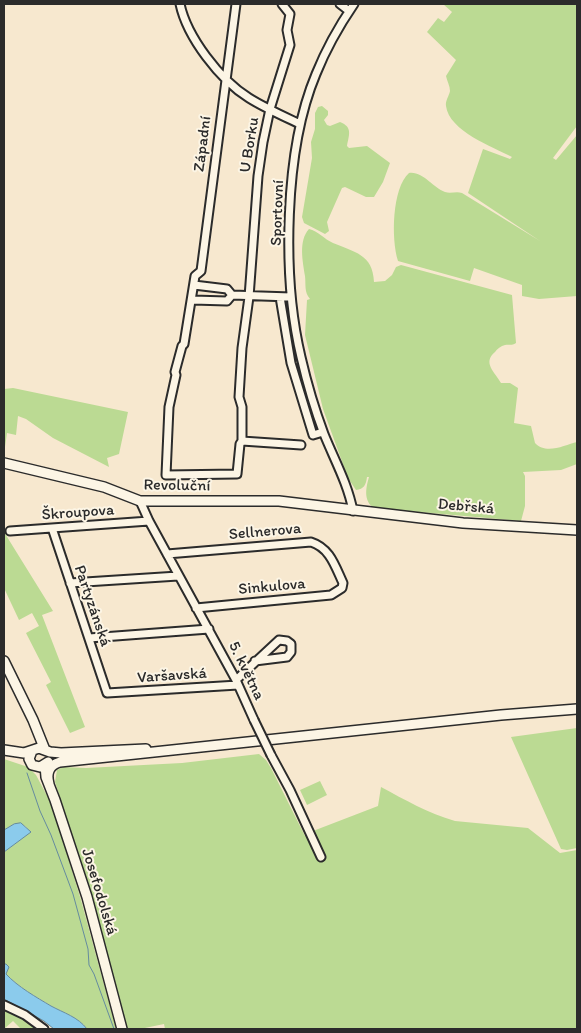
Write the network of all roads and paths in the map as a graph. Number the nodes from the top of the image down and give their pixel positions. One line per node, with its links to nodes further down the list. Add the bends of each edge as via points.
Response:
1 (180, 4): 7 (street, via 199,47)
2 (236, 4): 7 (street, Západní)
3 (282, 4): 8 (street, U Borku, via 290,14 287,30 290,45)
4 (340, 4): 6 (street)
5 (354, 4): 6 (street, Sportovní)
6 (349, 11): 9 (street, Sportovní, via 315,75)
7 (225, 78): 8 (street, via 247,97); 10 (street, Západní, via 200,271 195,276)
8 (270, 109): 9 (street); 12 (street, U Borku, via 258,176)
9 (300, 124): 14 (street, Sportovní, via 289,221)
10 (194, 285): 11 (street, via 227,289); 15 (street, Západní)
11 (232, 295): 12 (street); 15 (street, via 227,301)
12 (249, 297): 13 (street); 17 (street, U Borku, via 239,397)
13 (280, 297): 14 (street); 16 (street, Sportovní, via 291,363 313,435)
14 (291, 297): 16 (street, Sportovní, via 301,357)
15 (193, 300): 20 (street, Západní, via 169,407 166,475)
16 (323, 432): 22 (street, Sportovní, via 348,489)
17 (242, 441): 18 (street); 20 (street, U Borku)
18 (301, 445)
19 (4, 463): 21 (main road, Revoluční, via 104,487)
20 (236, 474)
21 (140, 501): 22 (main road, Revoluční, via 279,502); 23 (street, 5. května)
22 (353, 511): 25 (main road, Debřská, via 462,523)
23 (149, 521): 24 (street, Škroupova); 27 (street, 5. května)
24 (52, 528): 26 (street, Škroupova); 29 (street, Partyzánská)
25 (577, 530)
26 (10, 531)
27 (168, 554): 28 (street, 5. května); 30 (street, Sellnerova, via 311,542 328,552)
28 (178, 576): 29 (street); 31 (street, 5. května)
29 (70, 583): 33 (street, Partyzánská)
30 (342, 583): 31 (street, Sinkulova, via 342,588 331,595)
31 (196, 608): 32 (street, 5. května)
32 (209, 629): 33 (street); 36 (street, 5. května)
33 (89, 638): 37 (street, Partyzánská)
34 (4, 661): 39 (main road)
35 (256, 661): 35 (street, via 279,640 291,644 287,657); 36 (street)
36 (237, 683): 37 (street, Varšavská); 48 (street, 5. května, bridge)
37 (107, 694)
38 (577, 709): 40 (main road)
39 (36, 729): 41 (main road); 43 (main road)
40 (181, 748): 43 (main road); 44 (main road)
41 (32, 750): 42 (main road, via 24,753); 43 (main road, via 39,748); 45 (main road, via 29,757)
42 (4, 751): 45 (main road)
43 (45, 751): 46 (main road, via 48,757)
44 (87, 760): 46 (main road, via 55,760); 47 (main road, via 53,765 48,772)
45 (32, 765): 46 (main road, via 38,768); 47 (main road)
46 (45, 765): 47 (main road, Josefodolská)
47 (49, 784): 51 (main road, Josefodolská, via 87,898)
48 (321, 857)
49 (4, 1005): 50 (street)
50 (44, 1029)
51 (122, 1029)

